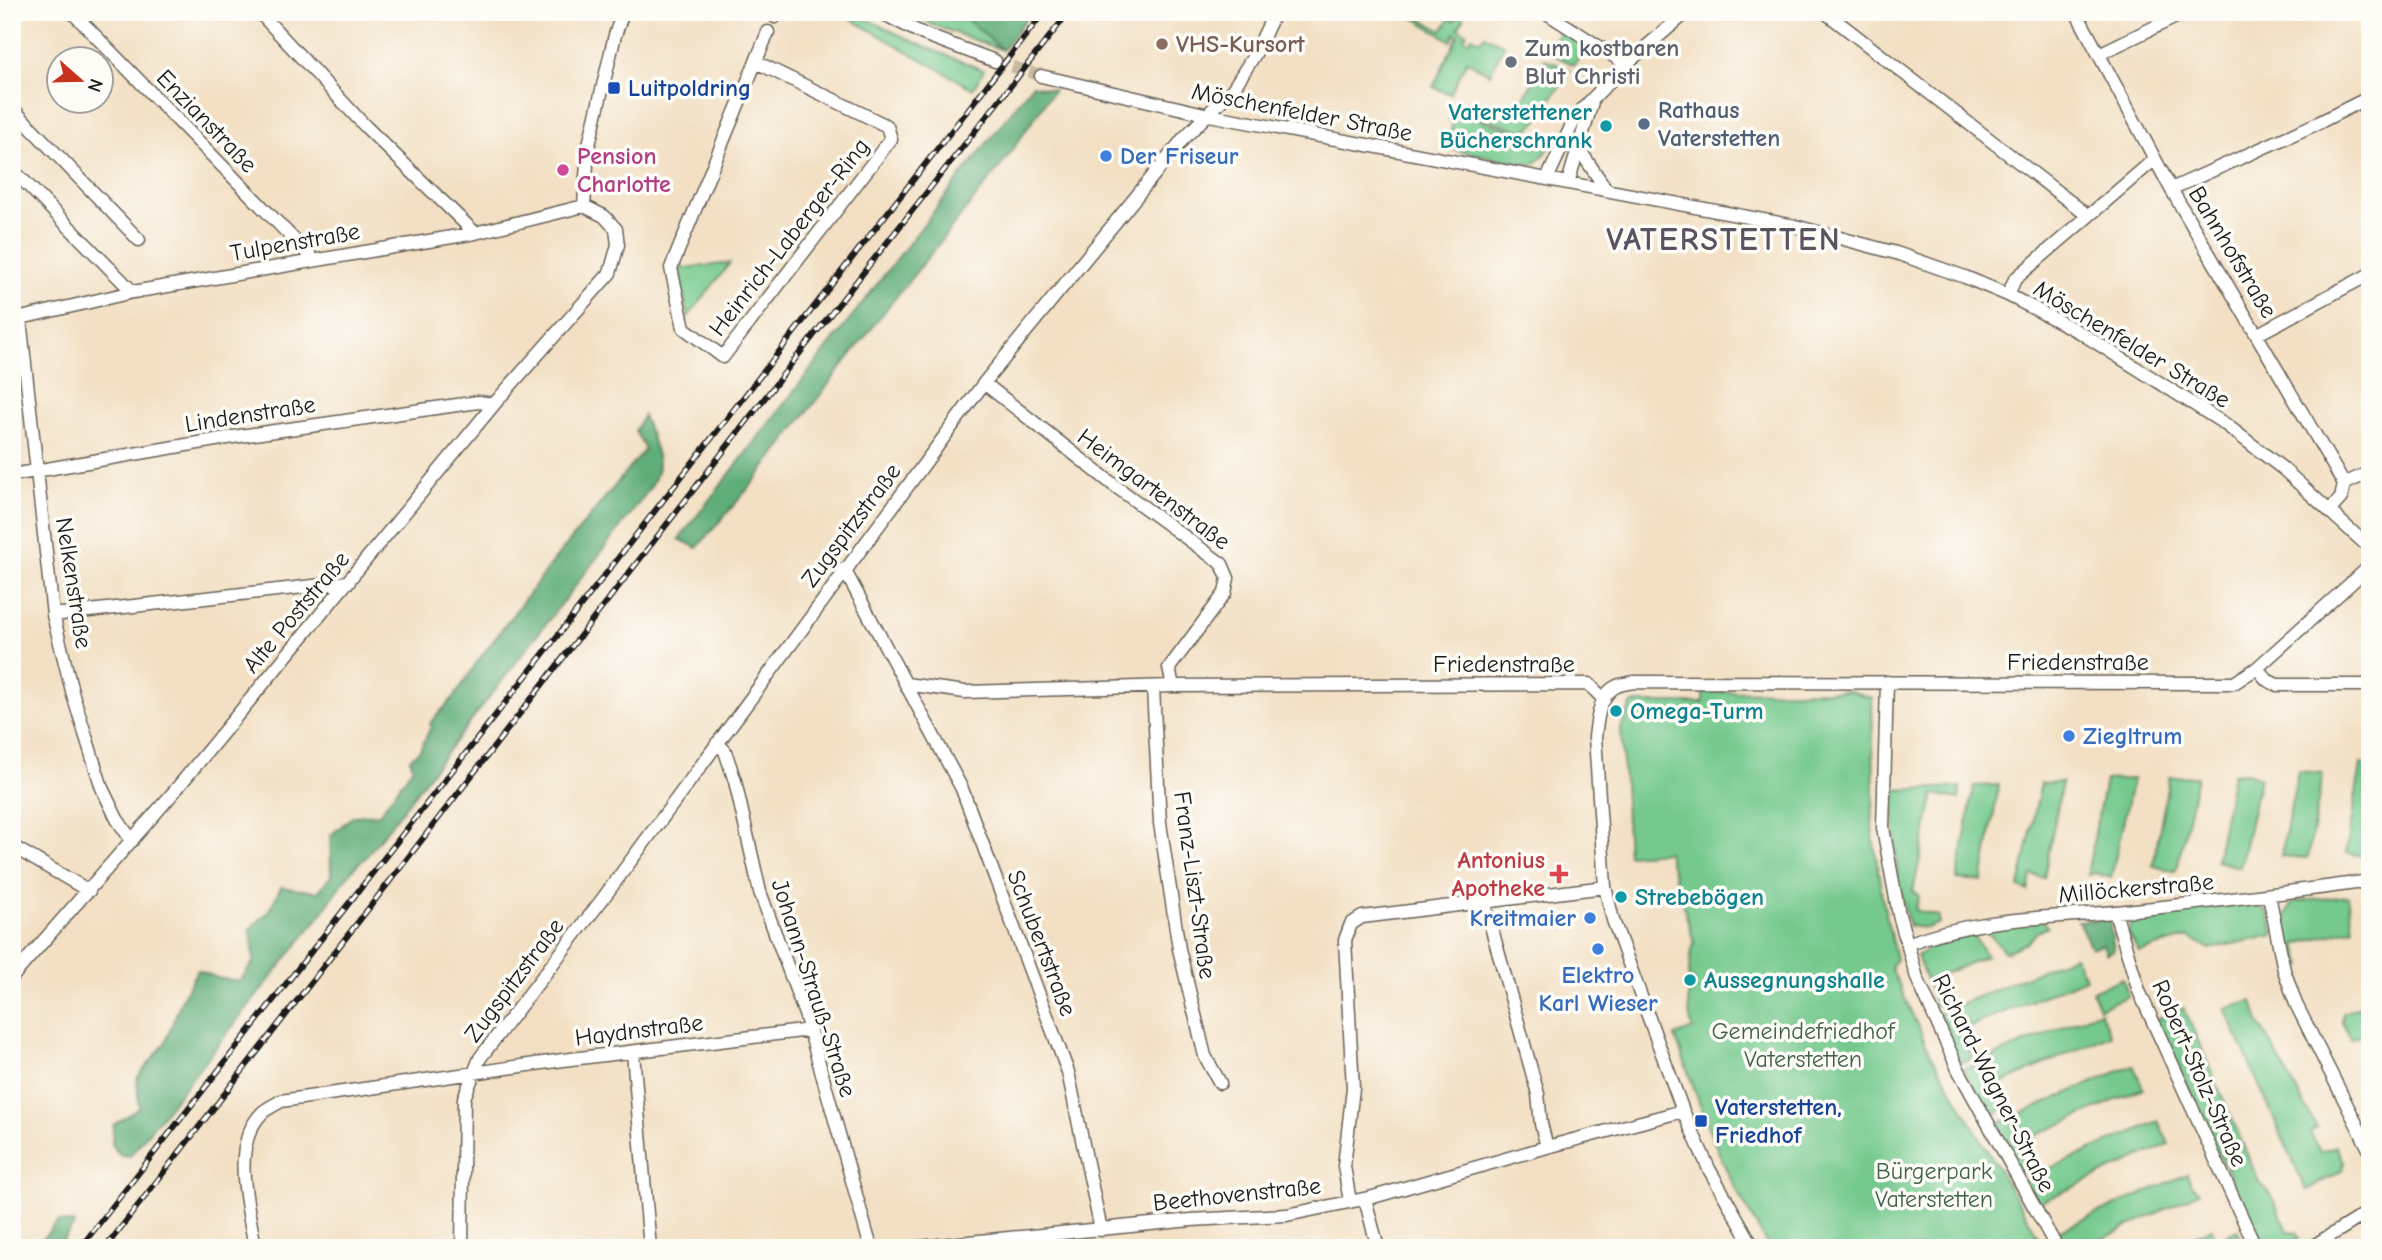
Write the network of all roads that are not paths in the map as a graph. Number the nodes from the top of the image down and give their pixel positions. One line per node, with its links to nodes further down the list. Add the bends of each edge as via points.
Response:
1 (72, 12): 32 (street, Enzianstraße)
2 (622, 12): 28 (street, via 588,149)
3 (880, 12): 13 (street)
4 (1275, 12): 20 (street, Zugspitzstraße, via 1248,66)
5 (1545, 12): 15 (street)
6 (1687, 12): 15 (street)
7 (1825, 12): 29 (street)
8 (2076, 12): 12 (street, Bahnhofstraße)
9 (2186, 12): 12 (street)
10 (263, 14): 30 (street, via 366,127)
11 (768, 32): 14 (street, Heinrich-Laberger-Ring)
12 (2099, 54): 22 (street, Bahnhofstraße)
13 (995, 61)
14 (755, 62): 14 (street, Heinrich-Laberger-Ring, via 887,127 891,139 723,357 684,328 671,268)
15 (1626, 64): 18 (street)
16 (1041, 76): 20 (street, Möschenfelder Straße)
17 (2370, 97): 27 (street)
18 (1594, 98): 21 (street); 24 (street, via 1576,116)
19 (12, 108): 31 (street)
20 (1209, 115): 24 (street, Möschenfelder Straße); 38 (street, Zugspitzstraße, via 1179,144)
21 (1579, 149): 25 (street); 26 (street)
22 (2155, 159): 27 (street, Bahnhofstraße); 29 (street)
23 (12, 169): 34 (street)
24 (1547, 179): 25 (street, Möschenfelder Straße)
25 (1568, 183): 26 (street, Möschenfelder Straße)
26 (1606, 189): 35 (street, Möschenfelder Straße, via 1796,226 1896,253)
27 (2171, 189): 37 (street, Bahnhofstraße)
28 (584, 206): 30 (street, Tulpenstraße); 39 (street, Alte Poststraße, via 604,216 616,229 618,245 610,273)
29 (2087, 215): 35 (street, via 2015,279)
30 (475, 233): 32 (street, Tulpenstraße)
31 (139, 240)
32 (313, 259): 34 (street, Tulpenstraße)
33 (2370, 274): 37 (street)
34 (133, 292): 36 (street, Tulpenstraße)
35 (2008, 295): 44 (street, Möschenfelder Straße, via 2173,389 2257,447)
36 (16, 319): 40 (street, Nelkenstraße)
37 (2258, 334): 43 (street, Bahnhofstraße)
38 (984, 383): 47 (street, Zugspitzstraße); 54 (street, Heimgartenstraße, via 1222,564 1228,578 1225,593 1169,668)
39 (494, 404): 40 (street, Lindenstraße, via 478,401); 48 (street, Alte Poststraße)
40 (36, 471): 42 (street, Lindenstraße); 49 (street, Nelkenstraße)
41 (2370, 472): 43 (street)
42 (12, 475)
43 (2344, 484): 44 (street, via 2341,498)
44 (2330, 510): 45 (street, Möschenfelder Straße)
45 (2370, 548)
46 (2370, 566): 50 (street, Friedenstraße)
47 (845, 569): 52 (street); 57 (street, Zugspitzstraße)
48 (349, 582): 49 (street); 58 (street, Alte Poststraße)
49 (53, 615): 58 (street, Nelkenstraße, via 102,788)
50 (2257, 668): 51 (street, Friedenstraße, via 2234,682); 53 (street, via 2277,685)
51 (1887, 682): 56 (street, Friedenstraße, via 1634,682 1617,686); 66 (street, Richard-Wagner-Straße, via 1883,828)
52 (906, 684): 55 (street, Friedenstraße, via 965,692); 78 (street, Schubertstraße, via 962,789 1065,1063)
53 (2370, 685)
54 (1173, 686): 55 (street, Friedenstraße); 56 (street, Friedenstraße, via 1589,684)
55 (1153, 688): 71 (street, Franz-Liszt-Straße, via 1160,823 1179,949 1205,1056)
56 (1604, 700): 61 (street, via 1595,737)
57 (717, 743): 68 (street, Johann-Strauß-Straße, via 735,781 760,892); 70 (street, Zugspitzstraße)
58 (132, 841): 62 (street, Alte Poststraße)
59 (12, 846): 62 (street)
60 (2370, 881): 63 (street, Millöckerstraße)
61 (1605, 887): 64 (street); 72 (street)
62 (89, 891): 67 (street, Alte Poststraße)
63 (2269, 895): 65 (street, Millöckerstraße); 74 (street, via 2296,1004)
64 (1484, 901): 73 (street, via 1538,1094); 76 (street, via 1362,917 1351,924 1345,940 1353,1088 1344,1166)
65 (2115, 912): 66 (street, Millöckerstraße, via 2008,920 1942,932); 87 (street, Robert-Stolz-Straße, via 2139,991)
66 (1907, 944): 86 (street, Richard-Wagner-Straße, via 1917,978 1958,1069)
67 (12, 977)
68 (810, 1030): 69 (street, Haydnstraße); 82 (street, Johann-Strauß-Straße)
69 (633, 1053): 70 (street, Haydnstraße); 81 (street)
70 (473, 1073): 79 (street, Zugspitzstraße, via 281,1101 262,1112 248,1137 243,1163); 80 (street, Zugspitzstraße, via 464,1098)
71 (1220, 1083)
72 (1684, 1111): 73 (street, Beethovenstraße); 85 (street, via 1709,1169)
73 (1547, 1147): 75 (street, Beethovenstraße)
74 (2370, 1151)
75 (1364, 1199): 76 (street, Beethovenstraße); 84 (street)
76 (1350, 1202): 78 (street, Beethovenstraße, via 1287,1215)
77 (2370, 1211): 88 (street)
78 (1101, 1230): 83 (street, Beethovenstraße)
79 (255, 1248)
80 (462, 1248)
81 (650, 1248)
82 (871, 1248)
83 (909, 1248)
84 (1378, 1248)
85 (1754, 1248)
86 (2057, 1248)
87 (2256, 1248)
88 (2310, 1248)

